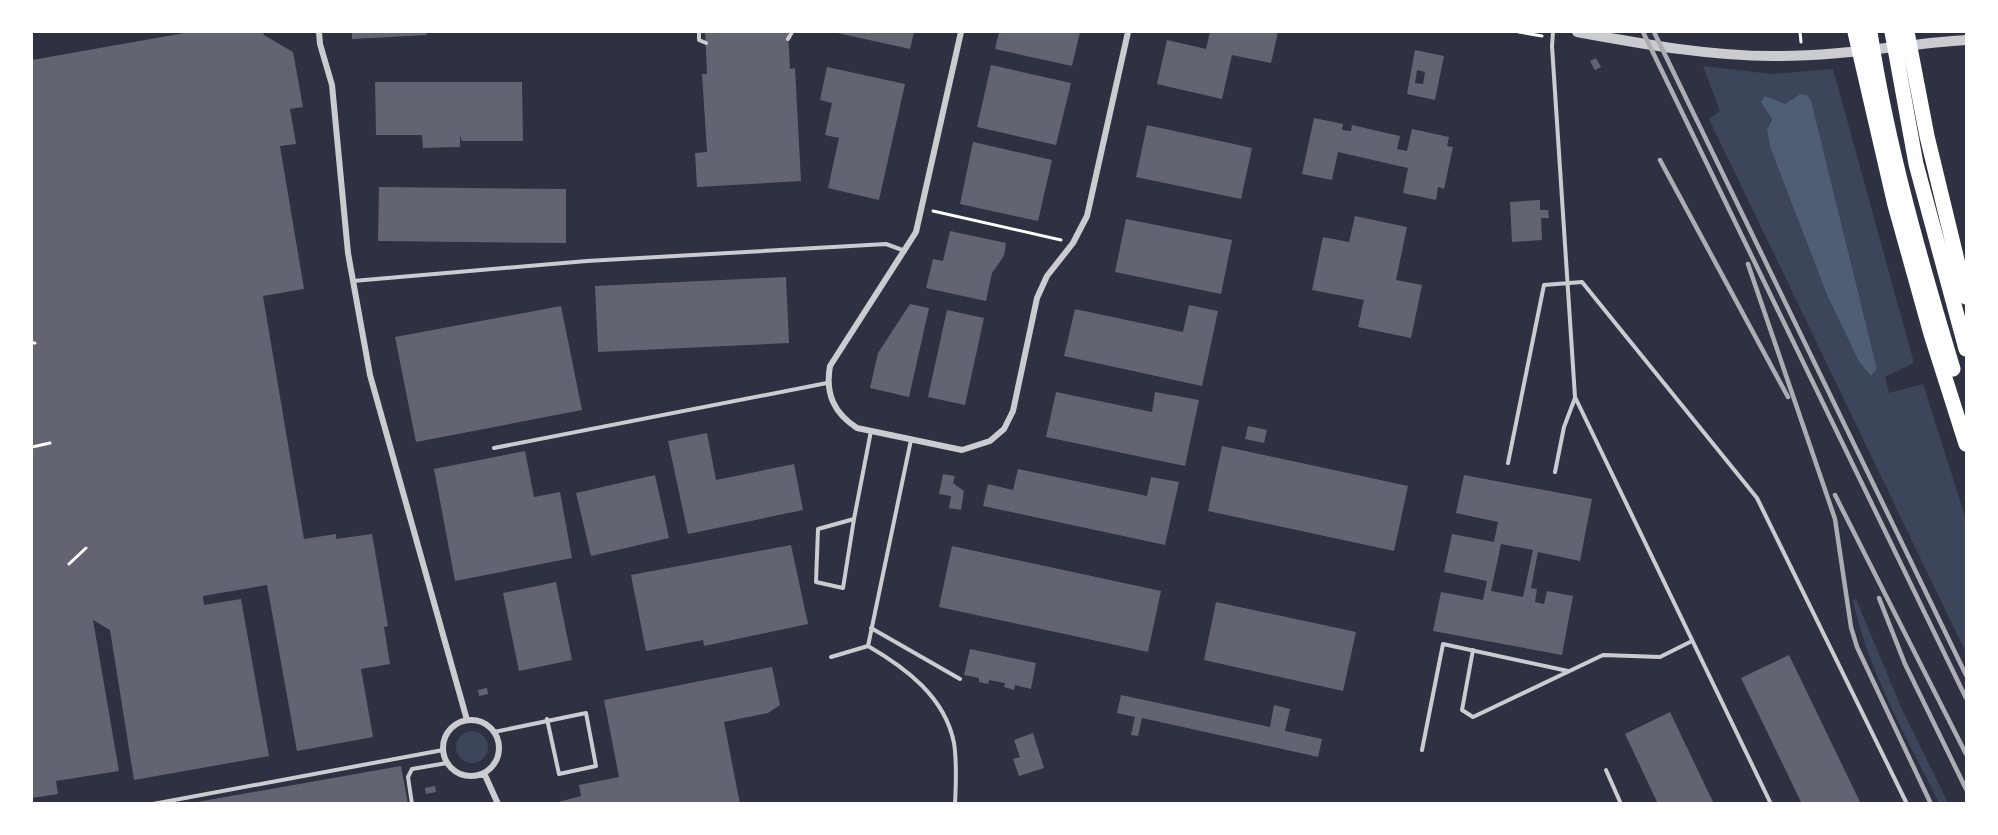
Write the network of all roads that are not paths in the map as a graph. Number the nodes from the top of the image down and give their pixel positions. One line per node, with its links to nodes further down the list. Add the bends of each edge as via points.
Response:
1 (319, 32): 17 (street, via 332,86)
2 (699, 32): 13 (lane, via 699,39)
3 (792, 32): 11 (lane)
4 (961, 32): 16 (street, via 923,208)
5 (1128, 32): 25 (street, via 1087,216 1036,298 1014,411 1004,429 990,441 962,450)
6 (1554, 32): 18 (lane)
7 (1577, 32): 9 (street)
8 (1899, 32): 14 (highway)
9 (1592, 33): 12 (street, via 1713,52 1781,56)
10 (1863, 34): 15 (highway)
11 (788, 39)
12 (1966, 40)
13 (705, 43)
14 (1904, 59): 19 (highway); 20 (highway, via 1916,164)
15 (1868, 63): 23 (highway); 26 (highway, via 1895,205)
16 (906, 252): 17 (lane, via 874,244); 21 (street, via 830,366)
17 (353, 280): 39 (street, via 376,402)
18 (1565, 283): 22 (lane); 28 (lane, via 1544,285); 52 (lane, via 1582,282 1757,498)
19 (1966, 297)
20 (1966, 349)
21 (827, 383): 24 (street, via 833,405 843,419); 27 (lane)
22 (1575, 397): 29 (lane, via 1564,427); 32 (lane)
23 (1966, 413)
24 (871, 431): 25 (street); 30 (lane)
25 (911, 440): 31 (lane)
26 (1966, 444)
27 (494, 447)
28 (1508, 463)
29 (1556, 472)
30 (854, 519): 30 (lane, via 818,529 816,582 843,588)
31 (871, 628): 33 (lane); 37 (lane)
32 (1692, 641): 36 (lane, via 1660,657 1603,655); 51 (lane)
33 (868, 646): 35 (lane); 49 (lane, via 916,677 939,708 954,743)
34 (1473, 650): 36 (lane); 36 (lane, via 1462,710 1473,717); 42 (lane, via 1443,644)
35 (831, 657)
36 (1568, 671)
37 (960, 679)
38 (547, 719): 38 (lane, via 559,774 596,766 586,713); 40 (lane)
39 (467, 720): 40 (street, via 482,722); 41 (street, via 446,734)
40 (494, 732): 45 (street, via 499,750 492,767)
41 (443, 750): 43 (street); 46 (lane)
42 (1422, 750)
43 (447, 763): 45 (street, via 459,774); 47 (lane, via 412,769 408,777)
44 (1606, 770): 50 (lane)
45 (484, 773): 48 (street)
46 (153, 804)
47 (412, 804)
48 (498, 804)
49 (955, 804)
50 (1621, 804)
51 (1771, 804)
52 (1907, 804)

